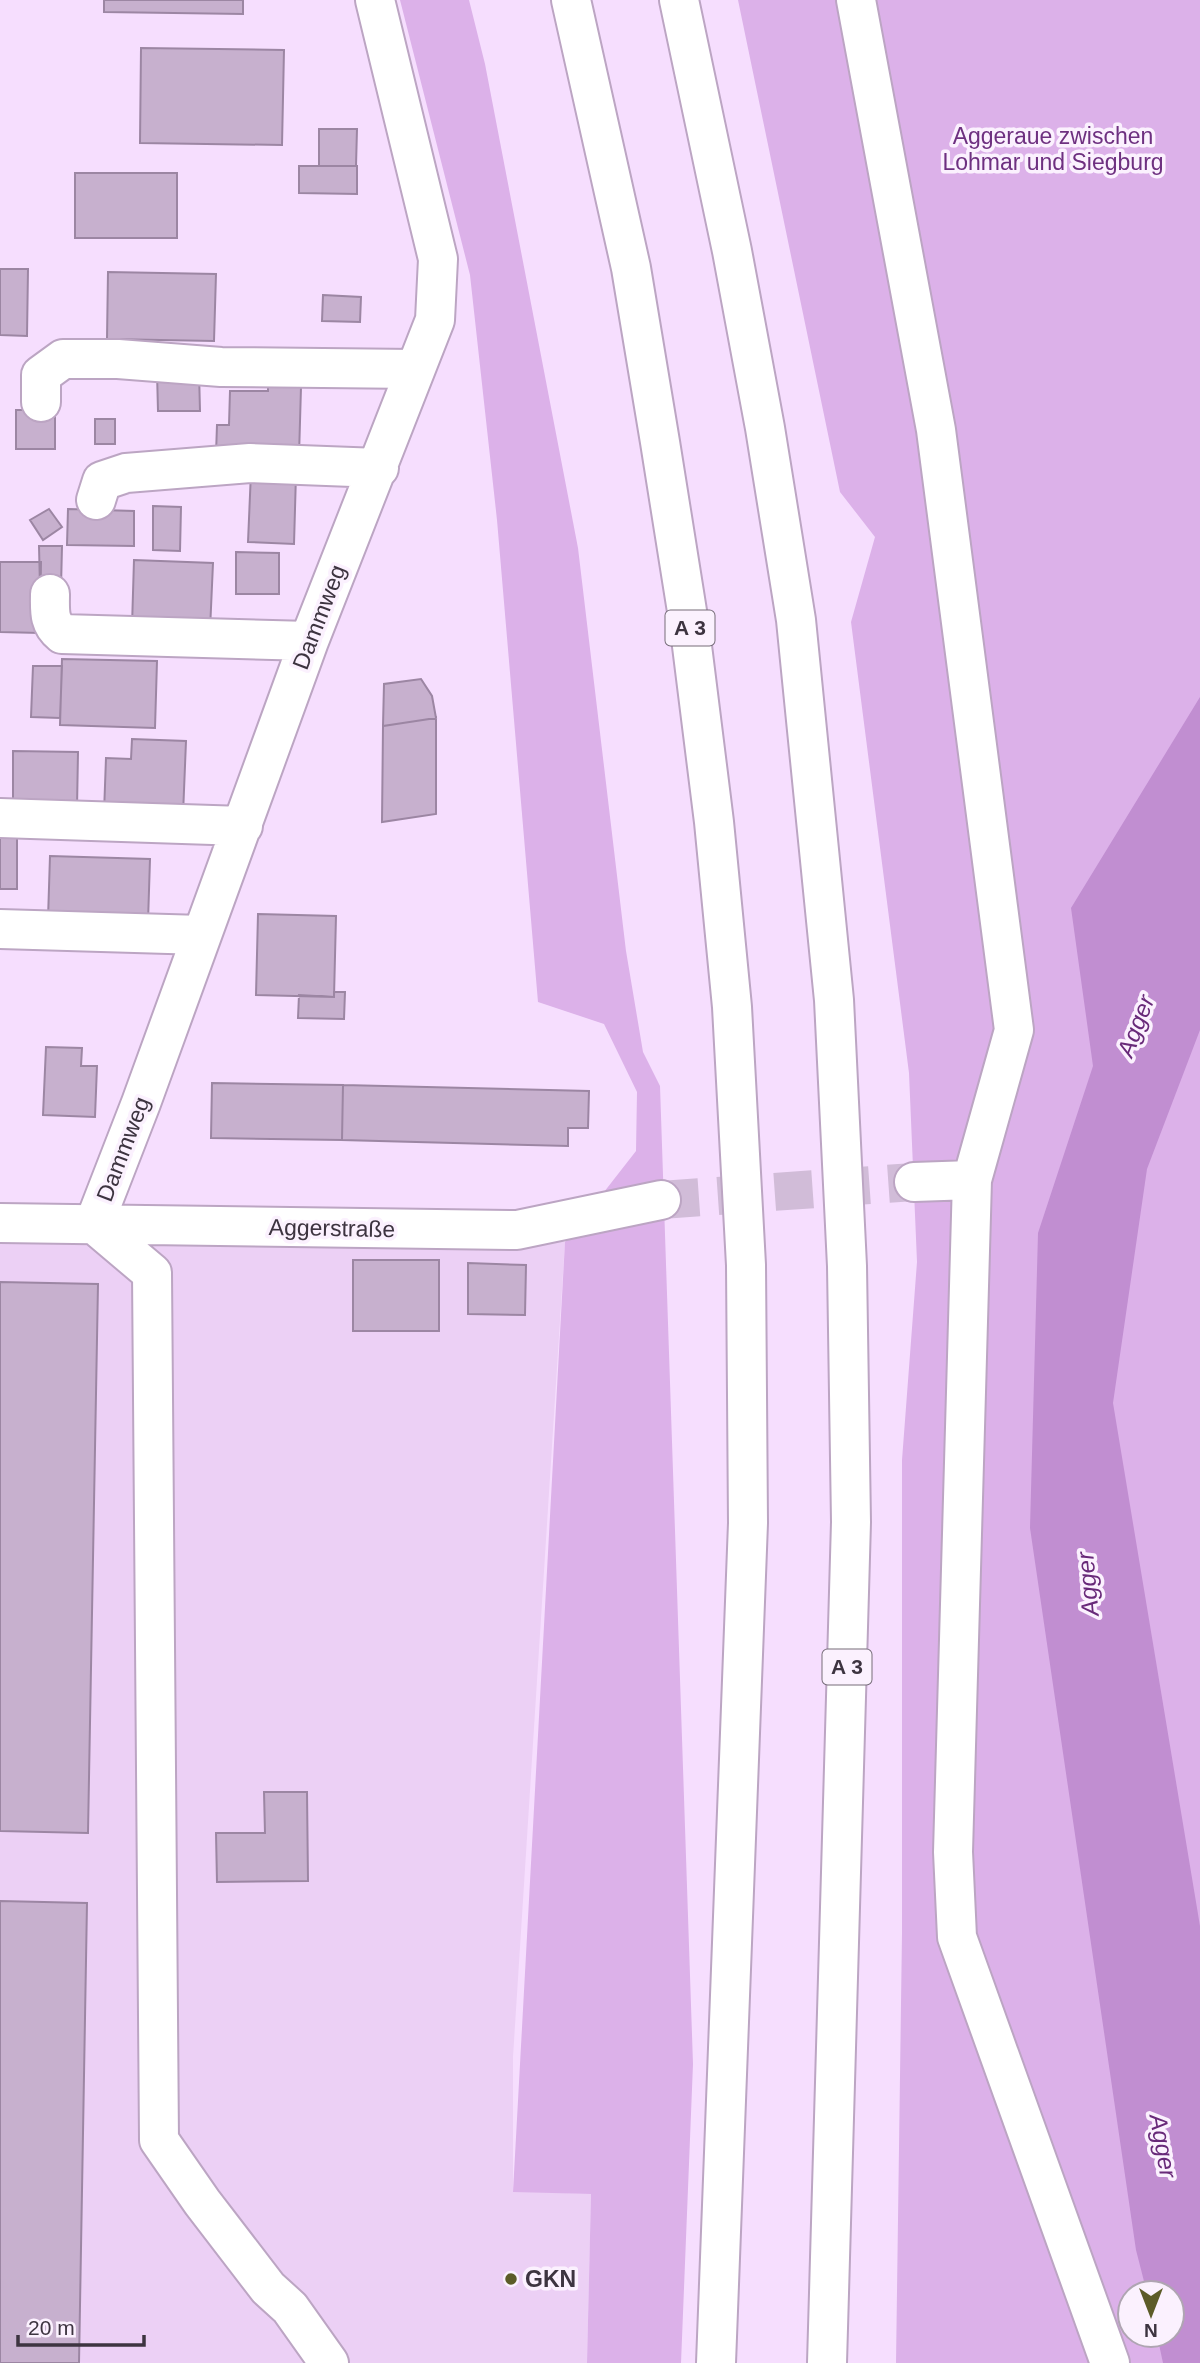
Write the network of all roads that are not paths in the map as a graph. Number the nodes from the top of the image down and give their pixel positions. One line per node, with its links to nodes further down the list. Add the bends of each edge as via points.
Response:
1 (374, 0): 5 (main road, Dammweg, via 438,259 435,320)
2 (571, 0): 21 (main road, A 3, via 631,268 660,442 690,630 732,1007 747,1265 748,1523)
3 (678, 0): 22 (main road, A 3, via 740,292 793,606 834,1000 847,1266 851,1522)
4 (856, 0): 15 (main road, via 936,430 1014,1030)
5 (415, 369): 6 (main road, via 221,367 63,359 41,375); 7 (main road, Dammweg)
6 (41, 402)
7 (379, 468): 8 (main road, via 250,463 126,473 102,481); 10 (main road, Dammweg)
8 (96, 500)
9 (50, 594): 10 (main road, via 50,617 62,634)
10 (309, 641): 12 (main road, Dammweg)
11 (0, 818): 12 (main road)
12 (243, 826): 14 (main road, Dammweg)
13 (0, 929): 14 (main road)
14 (202, 935): 19 (main road, Dammweg)
15 (972, 1180): 16 (main road); 23 (main road, via 953,1852 957,1937)
16 (914, 1182)
17 (661, 1200): 19 (main road, Aggerstraße, via 517,1230)
18 (0, 1223): 19 (main road, Aggerstraße)
19 (94, 1224): 20 (main road, via 152,1273 159,2140 210,2213 268,2288 290,2308)
20 (329, 2363)
21 (716, 2363)
22 (827, 2363)
23 (1110, 2363)

